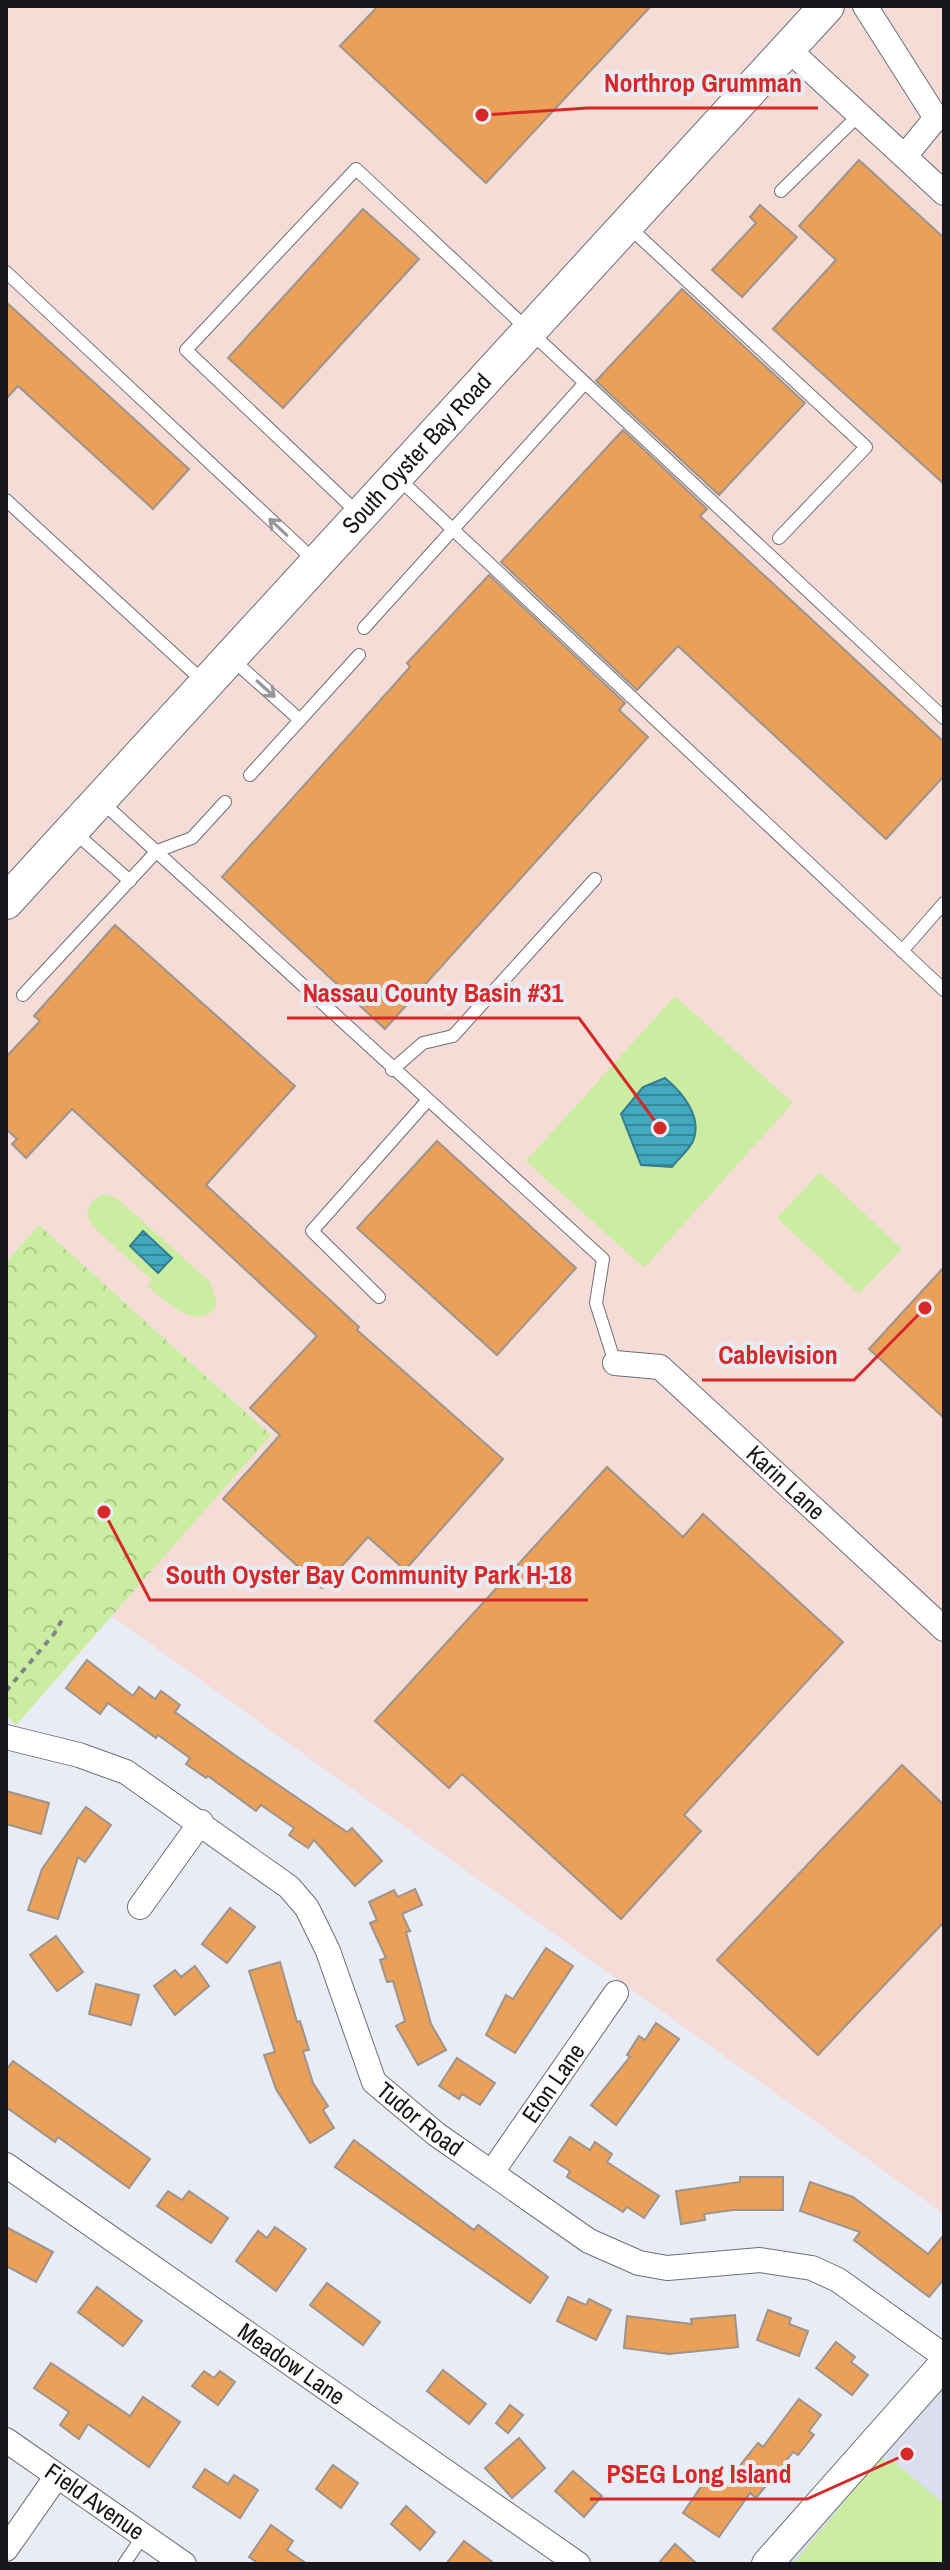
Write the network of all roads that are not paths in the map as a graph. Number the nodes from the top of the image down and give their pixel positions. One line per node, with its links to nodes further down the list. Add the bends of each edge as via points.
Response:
1 (827, 6): 3 (main road, South Oyster Bay Road)
2 (865, 6): 5 (street, via 936,118)
3 (788, 49): 4 (street); 8 (main road, South Oyster Bay Road)
4 (860, 114): 5 (street); 6 (lane)
5 (905, 156): 7 (street)
6 (781, 191)
7 (944, 193)
8 (629, 226): 10 (main road, South Oyster Bay Road); 16 (lane, via 866,447)
9 (6, 272): 17 (lane, one-way to 9)
10 (530, 333): 11 (lane); 12 (main road, South Oyster Bay Road); 14 (lane, via 356,169 186,350)
11 (584, 384): 15 (lane); 22 (lane)
12 (397, 477): 14 (main road, South Oyster Bay Road); 15 (lane)
13 (6, 500): 21 (lane)
14 (361, 516): 17 (main road, South Oyster Bay Road)
15 (452, 529): 18 (lane); 33 (lane)
16 (779, 538)
17 (318, 563): 20 (main road, South Oyster Bay Road)
18 (364, 628)
19 (359, 655): 23 (lane)
20 (231, 657): 21 (main road, South Oyster Bay Road); 23 (lane, one-way to 23)
21 (207, 684): 25 (main road, South Oyster Bay Road)
22 (944, 718)
23 (300, 720): 24 (lane)
24 (250, 775)
25 (100, 800): 27 (main road, South Oyster Bay Road); 28 (lane)
26 (225, 802): 28 (lane, via 192,838)
27 (72, 830): 30 (lane); 31 (main road, South Oyster Bay Road)
28 (157, 851): 30 (lane); 36 (lane)
29 (595, 879): 36 (lane, via 453,1036 423,1043)
30 (130, 881): 35 (lane)
31 (6, 902)
32 (944, 903): 33 (lane)
33 (902, 951): 34 (lane)
34 (944, 990)
35 (23, 995)
36 (392, 1070): 37 (lane)
37 (427, 1101): 38 (lane, via 312,1231); 39 (lane, via 603,1259 596,1303)
38 (379, 1297)
39 (615, 1363): 40 (street, Karin Lane, via 660,1367)
40 (944, 1629)
41 (6, 1737): 42 (street, Tudor Road, via 126,1772)
42 (201, 1822): 43 (street); 46 (street, Tudor Road, via 289,1887 307,1908 328,1951 374,2082)
43 (140, 1907)
44 (616, 1993): 46 (street, Eton Lane)
45 (6, 2165): 55 (street, Meadow Lane)
46 (492, 2172): 47 (street, Tudor Road, via 589,2241 639,2263 693,2268 760,2260 812,2268 838,2280)
47 (944, 2356)
48 (944, 2364): 56 (street)
49 (6, 2440): 50 (street, Field Avenue)
50 (57, 2476): 51 (street, Field Avenue); 52 (street)
51 (143, 2536): 53 (lane); 54 (street, Field Avenue)
52 (6, 2549)
53 (124, 2564)
54 (184, 2564)
55 (578, 2564)
56 (767, 2564)

